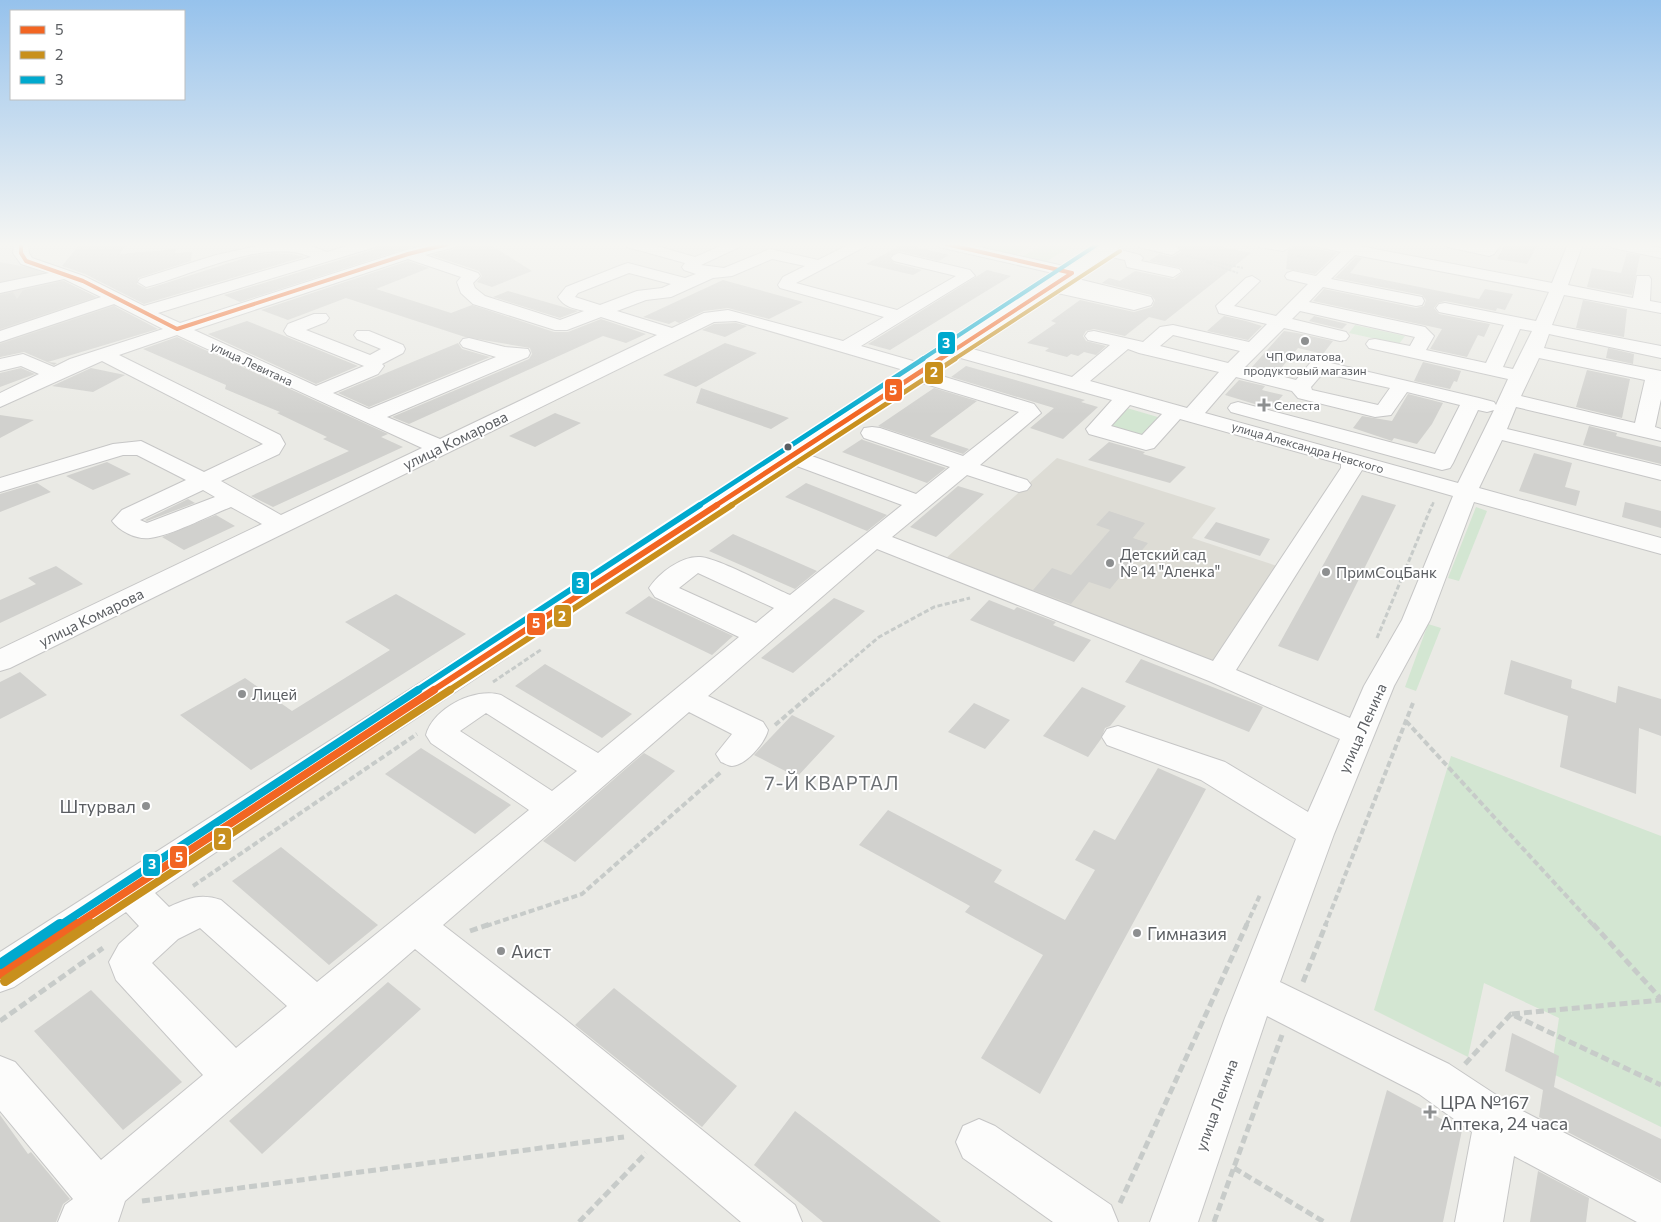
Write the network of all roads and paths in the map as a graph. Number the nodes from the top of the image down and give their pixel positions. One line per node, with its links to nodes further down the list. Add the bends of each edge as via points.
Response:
1 (80, 301): 35 (street)
2 (90, 301): 44 (street)
3 (124, 301): 29 (street, улица Левитана)
4 (179, 301): 29 (street)
5 (263, 301): 38 (street)
6 (482, 301): 28 (street, via 556,326)
7 (569, 301): 28 (street)
8 (626, 301): 28 (street)
9 (686, 301): 25 (street)
10 (845, 301): 31 (street)
11 (925, 301): 31 (street)
12 (1029, 301): 51 (street)
13 (1118, 301): 22 (street)
14 (1145, 301): 22 (street, via 1137,306)
15 (1229, 301): 34 (street, via 1225,309)
16 (1302, 301): 23 (street)
17 (1411, 301): 21 (street)
18 (1553, 301): 36 (street, улица Ленина)
19 (1621, 301): 24 (street)
20 (1642, 301): 24 (street)
21 (1416, 302)
22 (1122, 303): 30 (street)
23 (1298, 305): 34 (street); 54 (street, via 1419,331 1425,336)
24 (1642, 305): 27 (street)
25 (701, 307): 39 (street, улица Комарова, via 704,319); 48 (street, улица Комарова)
26 (1445, 308): 33 (street)
27 (1661, 308)
28 (598, 311): 39 (street)
29 (142, 312): 38 (street, улица Левитана)
30 (1106, 315)
31 (900, 316): 48 (street)
32 (320, 318): 56 (street, via 292,330)
33 (1514, 322): 36 (street); 59 (street)
34 (1281, 323): 42 (street); 49 (street)
35 (0, 325)
36 (1543, 327): 52 (street, улица Ленина); 53 (street)
37 (1622, 328): 43 (street)
38 (177, 329): 55 (street); 67 (street, улица Левитана)
39 (671, 334): 77 (street, улица Комарова)
40 (363, 335): 56 (street, via 396,349)
41 (1094, 336): 45 (street)
42 (1340, 336)
43 (1661, 336)
44 (4, 339)
45 (1124, 343): 50 (street); 64 (street)
46 (469, 344): 73 (street, via 504,353 521,353)
47 (1374, 344): 54 (street)
48 (846, 347): 60 (street, улица Комарова)
49 (1255, 348): 50 (street, via 1173,330 1166,331); 58 (street)
50 (1146, 349): 58 (street)
51 (954, 350): 60 (street); 64 (street, улица Александра Невского)
52 (1534, 351): 62 (street, улица Ленина); 63 (street)
53 (1661, 352)
54 (1415, 353): 59 (street)
55 (103, 354): 61 (street); 83 (street, via 272,440 271,449)
56 (372, 362): 67 (street, via 371,370)
57 (0, 365): 61 (street, via 23,360)
58 (1232, 370): 66 (street); 72 (street)
59 (1492, 370): 62 (street)
60 (921, 373): 78 (street); 80 (street, улица Комарова, via 1031,411)
61 (54, 374): 69 (street)
62 (1519, 376): 71 (street, улица Ленина)
63 (1658, 377): 76 (street)
64 (1076, 383): 68 (street, улица Александра Невского)
65 (1402, 385): 66 (street, via 1318,366); 66 (street, via 1381,412 1305,394); 70 (street)
66 (1301, 387)
67 (316, 393): 73 (street, улица Левитана)
68 (1126, 397): 72 (street, улица Александра Невского); 72 (street, via 1097,428 1146,443 1171,418)
69 (0, 401)
70 (1472, 402): 71 (street); 72 (street, via 1442,463)
71 (1507, 405): 74 (street, улица Ленина); 76 (street)
72 (1190, 408): 79 (street, улица Александра Невского)
73 (369, 417): 77 (street, улица Левитана)
74 (1495, 432): 82 (street); 87 (street, улица Ленина)
75 (872, 433): 80 (street)
76 (1652, 433)
77 (441, 448): 90 (street, улица Комарова)
78 (792, 457): 89 (street); 93 (street)
79 (1353, 460): 87 (street, улица Александра Невского); 98 (street, via 1352,468)
80 (966, 466): 86 (street); 89 (street)
81 (1588, 466): 84 (street)
82 (1661, 473)
83 (203, 480): 85 (street, via 140,448 132,448); 88 (street); 88 (street, via 124,521 149,531)
84 (1661, 484)
85 (0, 485)
86 (1019, 485)
87 (1466, 492): 92 (street, улица Александра Невского); 102 (street, улица Ленина, via 1416,620 1379,686)
88 (232, 498): 90 (street)
89 (920, 503): 91 (street)
90 (280, 525): 97 (street, улица Комарова)
91 (874, 539): 95 (street); 98 (street)
92 (1661, 546)
93 (640, 556): 94 (street); 108 (street)
94 (678, 574): 95 (street, via 690,566 701,565); 96 (street, via 664,584 664,591)
95 (794, 607): 96 (street)
96 (759, 636): 99 (street)
97 (0, 661)
98 (1219, 674): 102 (street)
99 (686, 698): 104 (street, via 752,730); 105 (street)
100 (1413, 703): 101 (path)
101 (1406, 721): 112 (path); 113 (path)
102 (1358, 734): 107 (street, улица Ленина)
103 (1118, 737): 107 (street, via 1214,771)
104 (732, 754)
105 (600, 770): 106 (street); 106 (street, via 490,702 479,703 444,727 442,735)
106 (554, 809): 109 (street)
107 (1316, 834): 112 (street, улица Ленина)
108 (128, 890): 110 (street); 111 (street)
109 (415, 926): 114 (street); 121 (street)
110 (164, 927): 114 (street, via 195,912 208,910); 116 (street, via 132,956 130,967)
111 (0, 974)
112 (1275, 1000): 119 (street); 123 (path); 129 (street, улица Ленина)
113 (1661, 1000): 115 (path)
114 (317, 1007): 116 (street)
115 (1511, 1014): 118 (path); 119 (path)
116 (234, 1076): 124 (street)
117 (0, 1077): 124 (street)
118 (1661, 1085)
119 (1445, 1086): 120 (street)
120 (1497, 1122): 125 (street); 132 (street)
121 (668, 1131): 124 (path); 126 (path); 127 (street)
122 (979, 1142): 128 (street)
123 (1234, 1168): 130 (path); 131 (path)
124 (93, 1207)
125 (1661, 1209)
126 (579, 1222)
127 (778, 1222)
128 (1094, 1222)
129 (1174, 1222)
130 (1214, 1222)
131 (1324, 1222)
132 (1479, 1222)

